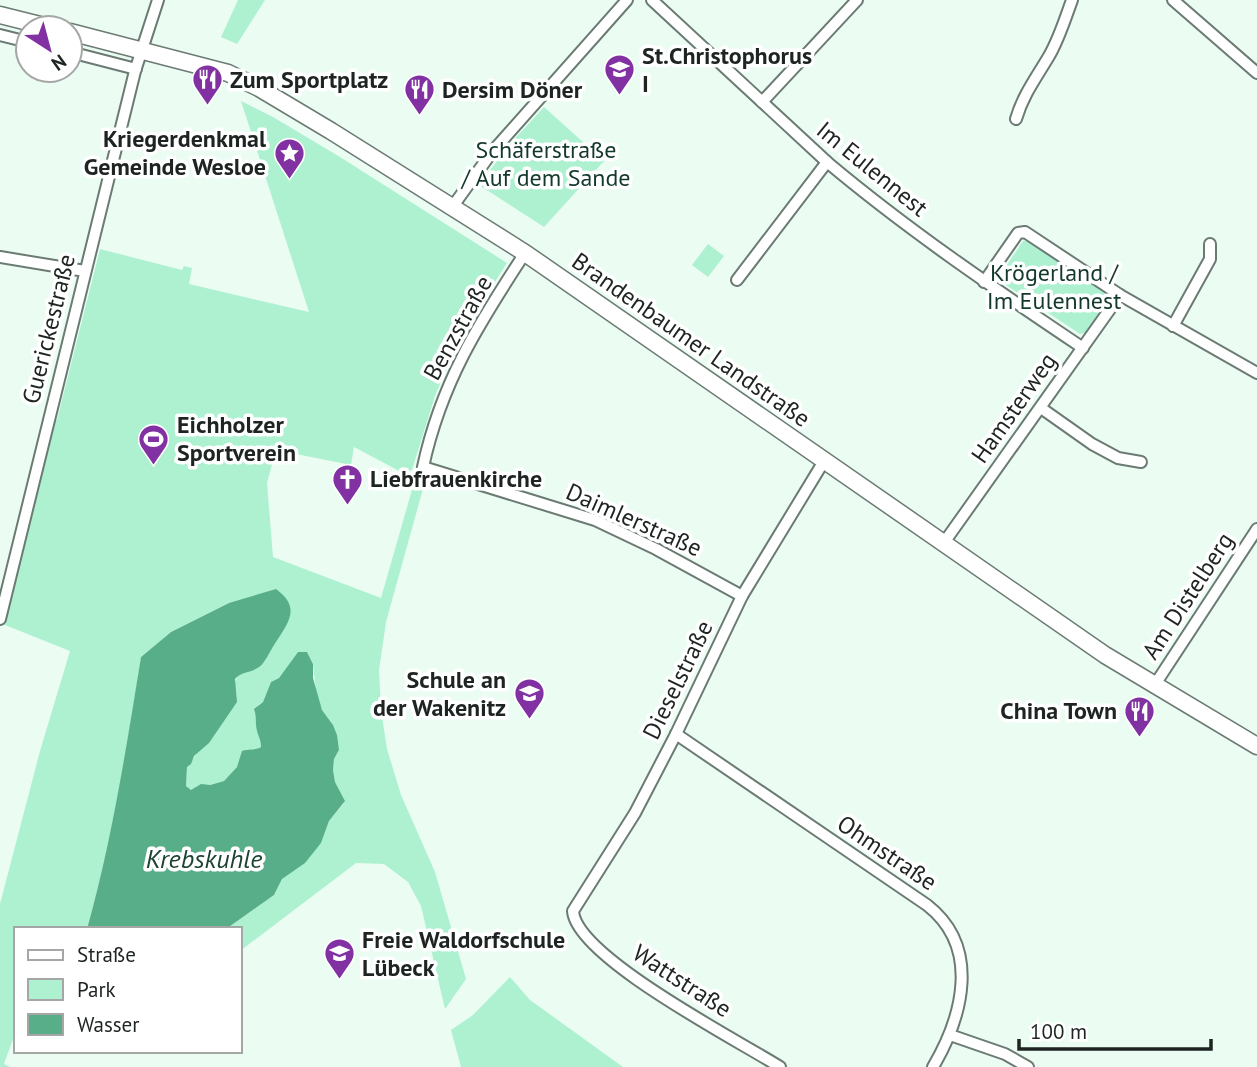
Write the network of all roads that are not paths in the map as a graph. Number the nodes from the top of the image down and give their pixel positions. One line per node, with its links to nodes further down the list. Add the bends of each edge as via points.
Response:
1 (158, 0): 8 (street, Guerickestraße)
2 (627, 0): 15 (street, via 492,152)
3 (652, 0): 12 (street, Im Eulennest)
4 (857, 0): 12 (street)
5 (1072, 0): 13 (street)
6 (1173, 0): 11 (street)
7 (84, 36): 8 (main road, Brandenbaumer Landstraße)
8 (142, 50): 10 (street, Guerickestraße); 15 (main road, Brandenbaumer Landstraße, via 220,70 246,82)
9 (84, 56): 10 (street)
10 (136, 69): 19 (street, Guerickestraße)
11 (1257, 73)
12 (762, 102): 14 (street, Im Eulennest)
13 (1016, 119)
14 (827, 163): 20 (street); 21 (street, Im Eulennest)
15 (453, 206): 17 (main road, Brandenbaumer Landstraße)
16 (1210, 244): 23 (street, via 1210,259)
17 (526, 253): 27 (main road, Brandenbaumer Landstraße); 29 (street, Benzstraße, via 463,352)
18 (0, 257): 19 (street)
19 (85, 271): 33 (street, Guerickestraße)
20 (737, 279)
21 (984, 282): 22 (street, via 1021,231); 24 (street, Im Eulennest)
22 (1119, 295): 23 (street); 24 (street, Hamsterweg)
23 (1173, 326): 25 (street)
24 (1083, 348): 26 (street, Hamsterweg)
25 (1257, 373)
26 (1041, 408): 28 (street, via 1092,444 1118,458); 31 (street, Hamsterweg)
27 (824, 461): 31 (main road, Brandenbaumer Landstraße); 32 (street, Dieselstraße)
28 (1141, 463)
29 (423, 467): 32 (street, Daimlerstraße, via 595,520)
30 (1257, 529): 34 (street, Am Distelberg)
31 (943, 544): 34 (main road, Brandenbaumer Landstraße)
32 (742, 596): 35 (street, Dieselstraße)
33 (0, 619)
34 (1154, 686): 36 (main road, Brandenbaumer Landstraße)
35 (676, 734): 37 (street, Dieselstraße, via 635,813 575,904); 38 (street, Ohmstraße, via 936,913 951,932 961,965 961,998)
36 (1257, 746)
37 (573, 918): 39 (street, Wattstraße, via 589,941 639,981)
38 (950, 1035): 40 (street, Ohmstraße); 41 (street, via 1006,1054)
39 (780, 1067)
40 (933, 1067)
41 (1028, 1067)

